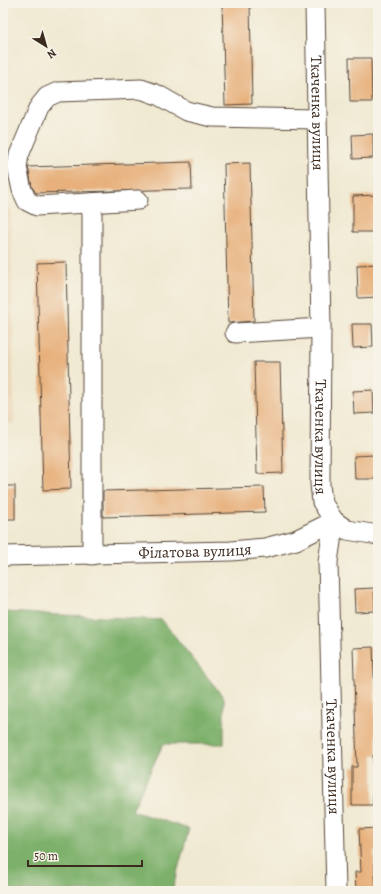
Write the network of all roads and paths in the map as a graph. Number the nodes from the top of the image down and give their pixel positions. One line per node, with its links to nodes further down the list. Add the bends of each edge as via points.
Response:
1 (315, 3): 2 (street, Ткаченка вулиця)
2 (317, 119): 4 (street, via 212,117 186,111 158,95 141,89 58,92 47,97 39,107 19,155 17,167 22,190 27,201 37,206); 5 (street, Ткаченка вулиця)
3 (138, 200): 4 (street)
4 (92, 203): 9 (street)
5 (321, 328): 6 (street); 7 (street, Ткаченка вулиця, via 320,484 322,502)
6 (235, 333)
7 (334, 521): 8 (street, via 347,530); 9 (street, Філатова вулиця, via 296,540 265,548 231,552); 11 (street, Ткаченка вулиця, via 328,562)
8 (378, 535)
9 (92, 555): 10 (street, Філатова вулиця)
10 (3, 556)
11 (336, 891)

